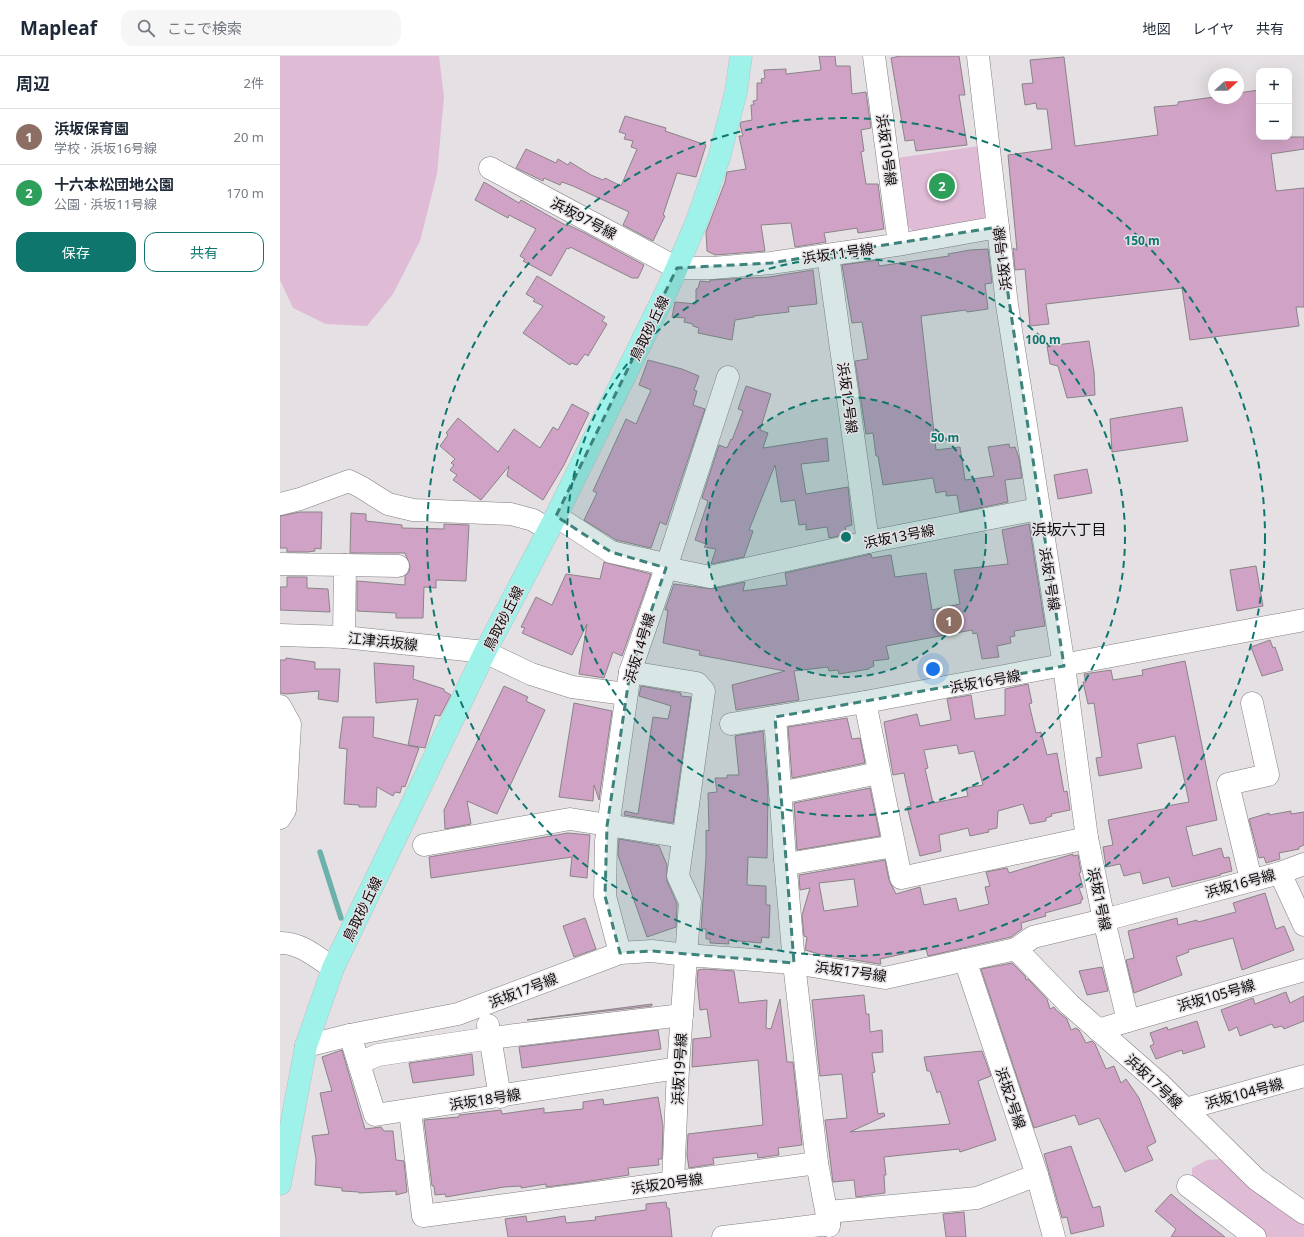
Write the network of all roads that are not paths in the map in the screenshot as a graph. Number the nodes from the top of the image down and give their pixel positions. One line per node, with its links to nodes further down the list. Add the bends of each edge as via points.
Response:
1 (741, 56): 8 (main road, 鳥取砂丘線, via 736,92 719,158)
2 (874, 56): 6 (street, 浜坂10号線)
3 (978, 56): 5 (street, 浜坂1号線)
4 (490, 168): 8 (street, 浜坂97号線)
5 (998, 227): 6 (street, 浜坂11号線); 11 (street, 浜坂1号線, via 1007,305)
6 (899, 244): 7 (street, 浜坂11号線)
7 (828, 255): 8 (street, 浜坂11号線, via 712,268); 13 (street, 浜坂12号線)
8 (677, 268): 12 (main road, 鳥取砂丘線)
9 (728, 377): 17 (street, 浜坂14号線)
10 (280, 504): 12 (street, 浜坂13号線, via 349,481 388,504 413,510 511,514)
11 (1038, 509): 13 (street, 浜坂13号線); 22 (street, 浜坂1号線)
12 (553, 523): 17 (street, 浜坂13号線, via 611,552 656,562); 21 (main road, 鳥取砂丘線)
13 (868, 542): 17 (street, 浜坂13号線, via 710,577)
14 (280, 564): 15 (street)
15 (345, 565): 16 (street); 20 (street)
16 (398, 566)
17 (666, 568): 23 (street, 浜坂14号線)
18 (1304, 620): 22 (street, 浜坂16号線)
19 (280, 635): 20 (street, 江津浜坂線)
20 (344, 637): 21 (street, 江津浜坂線)
21 (485, 652): 24 (street, 江津浜坂線, via 531,674 572,687); 50 (main road, 鳥取砂丘線)
22 (1064, 666): 25 (street, 浜坂16号線); 35 (street, 浜坂1号線)
23 (630, 672): 24 (street, 浜坂14号線); 34 (street, 浜坂19号線, via 697,683 704,691)
24 (626, 694): 33 (street, 浜坂14号線)
25 (865, 702): 28 (street, 浜坂16号線); 30 (street)
26 (1252, 702): 41 (street, via 1268,775 1228,784)
27 (280, 706): 32 (street, via 290,724 285,810)
28 (775, 717): 29 (street, 浜坂16号線); 31 (street)
29 (731, 724)
30 (878, 773): 31 (street); 37 (street)
31 (780, 792): 38 (street)
32 (280, 818)
33 (607, 826): 34 (street); 36 (street, via 570,820); 46 (street, 浜坂14号線, via 605,896)
34 (683, 837): 47 (street, 浜坂19号線, via 678,876 690,902)
35 (1088, 838): 37 (street, via 901,878); 42 (street, 浜坂1号線)
36 (424, 845)
37 (894, 846): 38 (street, via 793,863)
38 (785, 859): 49 (street)
39 (1304, 864): 40 (street, 浜坂16号線)
40 (1280, 873): 41 (street, 浜坂16号線); 43 (street)
41 (1251, 880): 42 (street, 浜坂16号線)
42 (1104, 920): 45 (street, 浜坂16号線, via 1033,937); 53 (street, 浜坂1号線)
43 (1304, 925)
44 (280, 943): 50 (street, via 287,942 303,949)
45 (1016, 949): 48 (street, 浜坂17号線); 54 (street, 浜坂17号線)
46 (620, 953): 47 (street, 浜坂17号線, via 652,951); 56 (street, 浜坂17号線, via 458,1014)
47 (686, 955): 49 (street, 浜坂17号線); 52 (street, 浜坂19号線)
48 (965, 960): 49 (street, 浜坂17号線, via 885,978); 65 (street, 浜坂2号線)
49 (794, 963): 64 (street)
50 (333, 968): 57 (main road, 鳥取砂丘線)
51 (1304, 970): 53 (street, 浜坂105号線)
52 (682, 1015): 55 (street); 59 (street, 浜坂19号線)
53 (1128, 1021): 54 (street)
54 (1098, 1030): 62 (street, 浜坂17号線)
55 (489, 1031): 58 (street, via 378,1056); 61 (street)
56 (350, 1035): 57 (street, 浜坂17号線); 58 (street, 浜坂18号線)
57 (306, 1046): 67 (main road, 鳥取砂丘線)
58 (359, 1063): 63 (street, 浜坂18号線, via 376,1115)
59 (678, 1068): 61 (street, 浜坂18号線); 66 (street, 浜坂19号線)
60 (1304, 1076): 62 (street, 浜坂104号線)
61 (500, 1096): 63 (street, 浜坂18号線)
62 (1185, 1109): 69 (street, 浜坂17号線, via 1256,1179)
63 (410, 1111): 66 (street, 浜坂20号線, via 423,1216)
64 (817, 1163): 66 (street, 浜坂20号線); 70 (street)
65 (1037, 1175): 70 (street, via 977,1198); 72 (street, 浜坂2号線)
66 (672, 1182)
67 (280, 1184)
68 (1188, 1186): 73 (street)
69 (1304, 1213)
70 (829, 1224): 71 (street)
71 (723, 1237)
72 (1054, 1237)
73 (1255, 1237)

